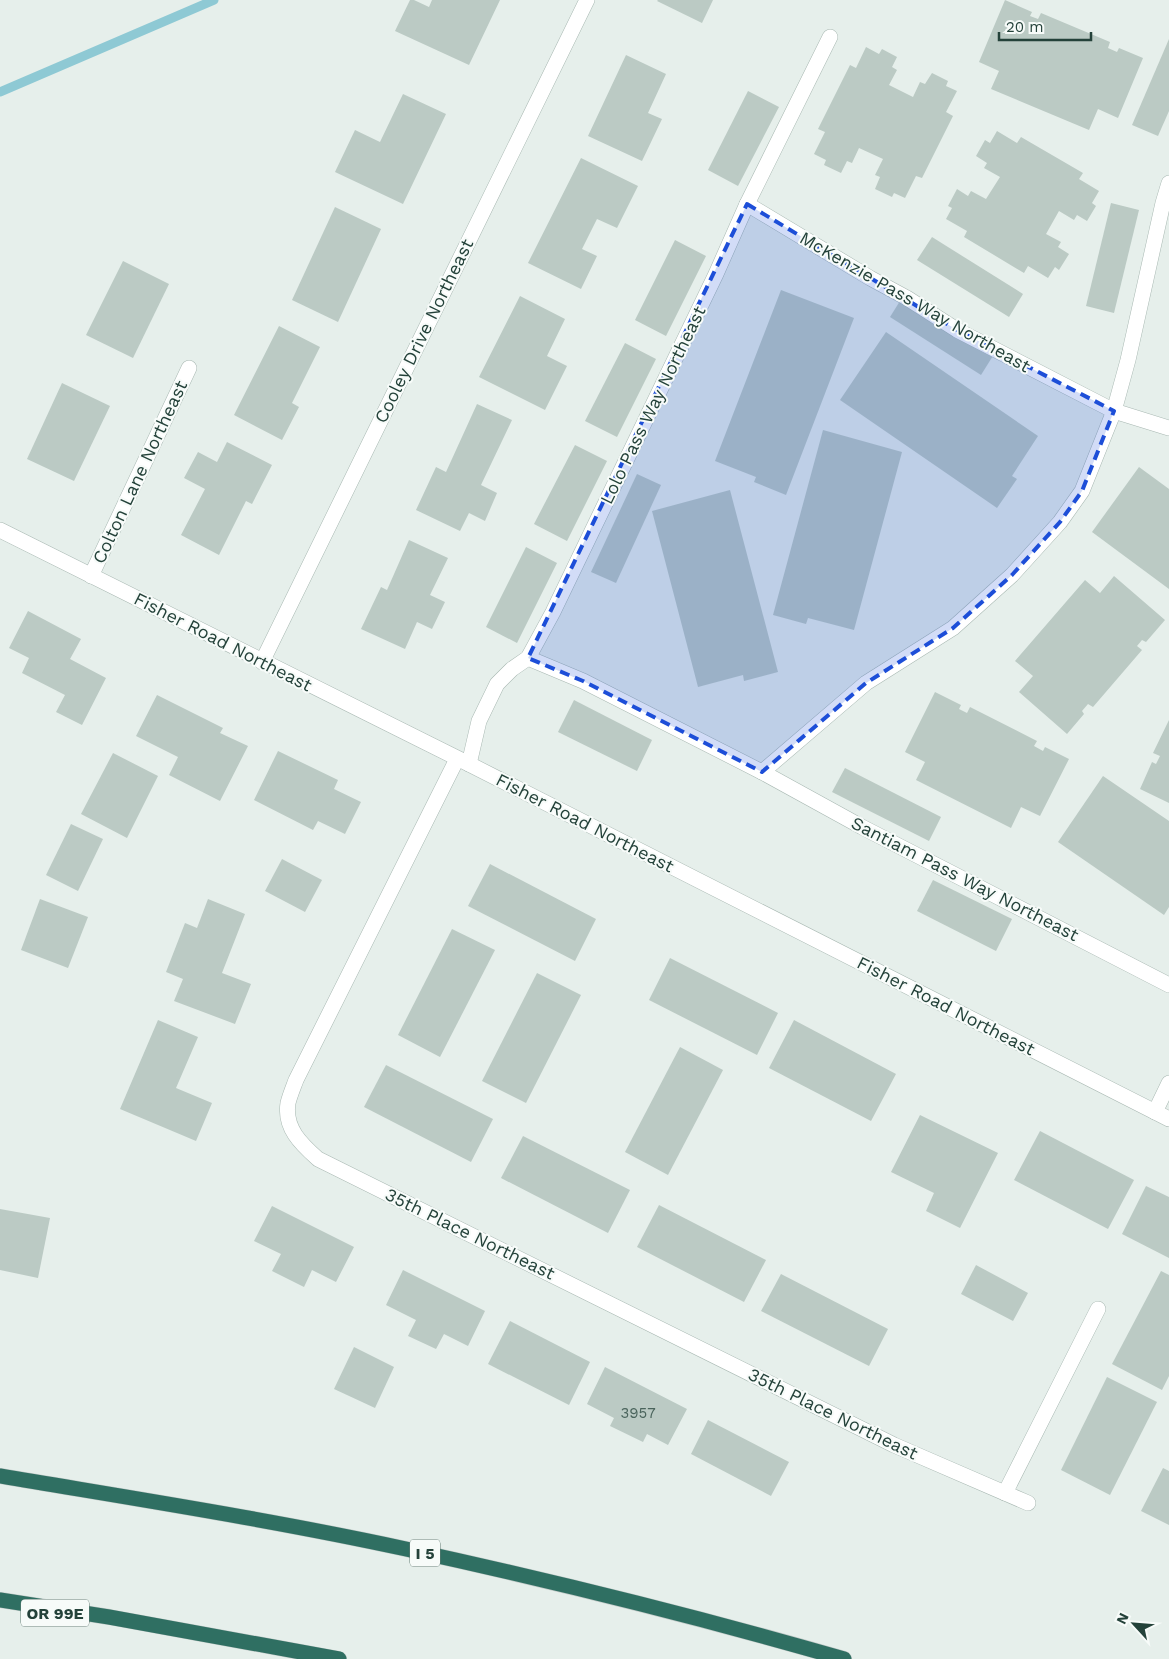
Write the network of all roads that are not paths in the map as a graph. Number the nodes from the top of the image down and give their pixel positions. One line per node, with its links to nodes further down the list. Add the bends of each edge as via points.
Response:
1 (586, 0): 11 (street, Cooley Drive Northeast)
2 (830, 37): 4 (street, Lolo Pass Way Northeast)
3 (1169, 183): 6 (street)
4 (747, 204): 6 (street, McKenzie Pass Way Northeast, via 957,330); 10 (street, Lolo Pass Way Northeast)
5 (189, 368): 9 (street, Colton Lane Northeast)
6 (1114, 411): 7 (street, McKenzie Pass Way Northeast); 13 (street, via 1082,491 1060,522 1012,574 953,628 866,683)
7 (1169, 428)
8 (0, 530): 9 (street, Fisher Road Northeast)
9 (91, 576): 11 (street, Fisher Road Northeast)
10 (528, 658): 12 (street, Lolo Pass Way Northeast, via 496,684); 13 (street, Santiam Pass Way Northeast, via 583,681)
11 (262, 662): 12 (street, Fisher Road Northeast)
12 (463, 762): 16 (street, Fisher Road Northeast); 20 (street, 35th Place Northeast, via 296,1080 288,1104 289,1122 299,1142 318,1159 894,1445)
13 (762, 772): 14 (street, Santiam Pass Way Northeast)
14 (1169, 985)
15 (1169, 1083): 16 (street)
16 (1155, 1112): 17 (street, Fisher Road Northeast)
17 (1169, 1119)
18 (1098, 1309): 20 (street)
19 (0, 1476): 26 (highway, I 5, via 231,1515 414,1551 561,1584)
20 (1005, 1493): 21 (street, 35th Place Northeast)
21 (1028, 1503)
22 (0, 1600): 24 (highway)
23 (0, 1609): 24 (highway, OR 99E)
24 (110, 1617): 25 (highway)
25 (339, 1659)
26 (844, 1659)

